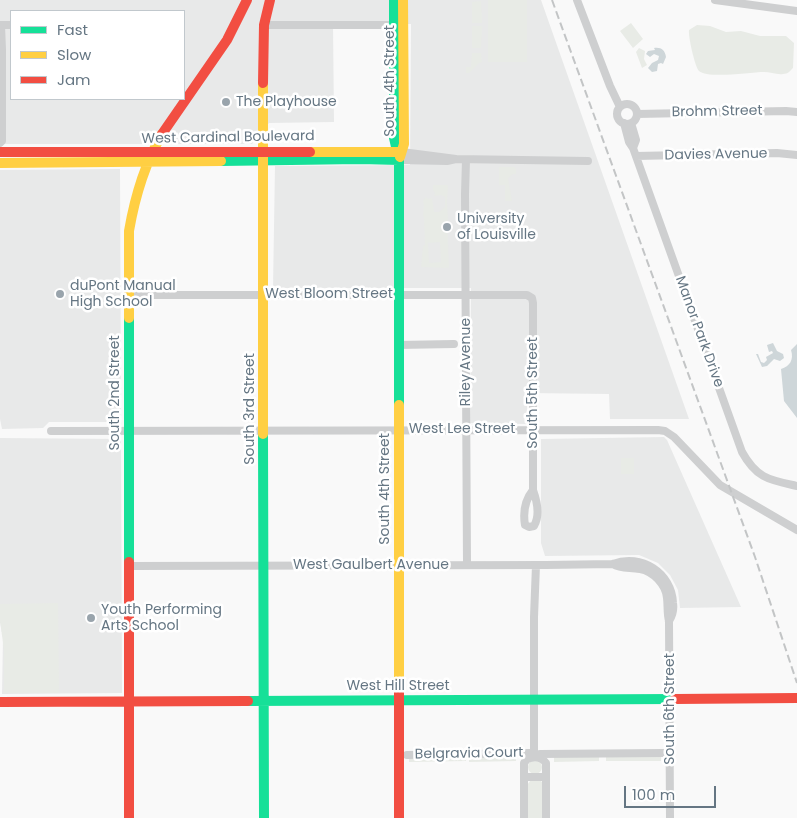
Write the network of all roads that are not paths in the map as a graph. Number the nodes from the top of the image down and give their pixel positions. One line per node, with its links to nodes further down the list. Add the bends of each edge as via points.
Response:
1 (247, 0): 21 (main road, South 2nd Street, via 229,38)
2 (270, 0): 9 (main road, South 3rd Street)
3 (394, 0): 10 (main road, South 4th Street)
4 (403, 0): 10 (main road, South 4th Street)
5 (577, 0): 11 (street, Manor Park Drive)
6 (715, 0): 7 (street)
7 (797, 11)
8 (0, 25): 15 (street)
9 (264, 25): 10 (street); 19 (main road, South 3rd Street)
10 (398, 25): 17 (main road, South 4th Street, via 394,138)
11 (620, 107): 13 (street, via 631,105); 14 (street, Manor Park Drive, via 618,118)
12 (797, 112): 13 (street, Brohm Street)
13 (637, 114): 14 (street, via 634,121)
14 (627, 123): 20 (street, Manor Park Drive, via 629,142)
15 (0, 143)
16 (0, 152): 21 (main road, West Cardinal Boulevard)
17 (399, 155): 19 (main road, West Cardinal Boulevard, via 360,159); 22 (street, West Cardinal Boulevard); 25 (main road, South 4th Street)
18 (797, 155): 20 (street, Davies Avenue)
19 (263, 156): 21 (main road, West Cardinal Boulevard); 27 (main road, South 3rd Street)
20 (636, 156): 38 (street, Manor Park Drive, via 742,452 765,478)
21 (150, 157): 24 (main road, West Cardinal Boulevard); 28 (main road, South 2nd Street, via 136,194 129,231)
22 (466, 160): 23 (street, West Cardinal Boulevard); 26 (street, Riley Avenue)
23 (588, 161)
24 (0, 163)
25 (398, 294): 26 (street, West Bloom Street); 27 (street, West Bloom Street); 31 (main road, South 4th Street)
26 (466, 294): 29 (street, West Bloom Street); 33 (street, Riley Avenue)
27 (263, 295): 28 (street, West Bloom Street); 36 (main road, South 3rd Street)
28 (128, 296): 35 (main road, South 2nd Street)
29 (530, 296): 34 (street, South 5th Street, via 533,303)
30 (454, 344): 31 (street)
31 (398, 345): 32 (main road, South 4th Street)
32 (398, 429): 33 (street, West Lee Street); 36 (street, West Lee Street); 42 (main road, South 4th Street)
33 (466, 429): 34 (street, West Lee Street); 43 (street, Riley Avenue)
34 (534, 429): 39 (street, South 5th Street); 40 (street, West Lee Street, via 662,430 674,437 720,485)
35 (128, 430): 36 (street, West Lee Street); 37 (street, West Lee Street); 45 (main road, South 2nd Street)
36 (264, 430): 41 (main road, South 3rd Street)
37 (51, 431)
38 (797, 486)
39 (533, 490)
40 (797, 530)
41 (264, 565): 42 (street, West Gaulbert Avenue); 45 (street, West Gaulbert Avenue); 50 (main road, South 3rd Street)
42 (399, 565): 43 (street, West Gaulbert Avenue); 51 (main road, South 4th Street)
43 (467, 565): 44 (street, West Gaulbert Avenue)
44 (536, 565): 46 (street, West Gaulbert Avenue, via 629,561 654,568 670,586 673,616); 49 (street)
45 (129, 566): 52 (main road, South 2nd Street)
46 (669, 625): 47 (street, South 6th Street)
47 (670, 698): 48 (main road, West Hill Street); 49 (main road, West Hill Street); 64 (street, South 6th Street)
48 (797, 698)
49 (534, 699): 51 (main road, West Hill Street); 56 (street)
50 (264, 700): 51 (main road, West Hill Street); 52 (main road, West Hill Street); 60 (main road, South 3rd Street)
51 (399, 700): 61 (main road, South 4th Street)
52 (129, 701): 53 (main road, West Hill Street); 59 (main road, South 2nd Street)
53 (0, 702)
54 (663, 753): 56 (street, Belgravia Court)
55 (407, 755): 56 (street, Belgravia Court)
56 (535, 755): 57 (street, via 526,760); 58 (street, via 546,763)
57 (524, 777): 58 (street); 62 (street)
58 (546, 777): 63 (street)
59 (129, 818)
60 (264, 818)
61 (399, 818)
62 (524, 818)
63 (546, 818)
64 (670, 818)

